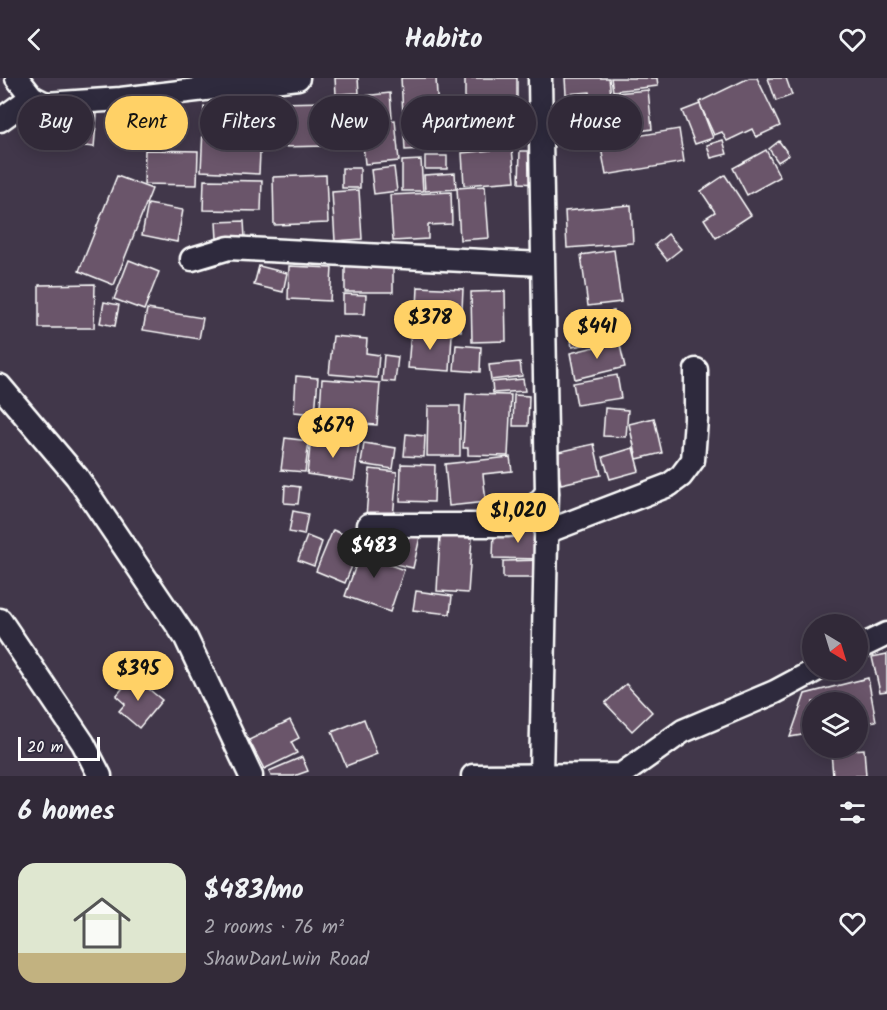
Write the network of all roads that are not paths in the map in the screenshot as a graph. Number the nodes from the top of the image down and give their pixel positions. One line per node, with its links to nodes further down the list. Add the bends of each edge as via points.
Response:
1 (17, 78): 4 (street)
2 (298, 78): 5 (street)
3 (540, 78): 9 (street)
4 (31, 96)
5 (93, 101)
6 (18, 107): 7 (street)
7 (0, 120)
8 (192, 259): 9 (street, via 229,248)
9 (542, 264): 12 (street)
10 (696, 370): 14 (street, via 693,460 681,476 669,485)
11 (0, 386): 20 (street, via 77,477 186,638)
12 (547, 493): 13 (street, via 529,514 509,525); 14 (street)
13 (369, 525)
14 (546, 532): 22 (street)
15 (0, 620): 19 (street, via 83,743)
16 (887, 634): 17 (street)
17 (868, 643)
18 (802, 678): 22 (street, via 683,732 621,775)
19 (100, 776)
20 (251, 776)
21 (473, 776): 22 (street)
22 (541, 776)

